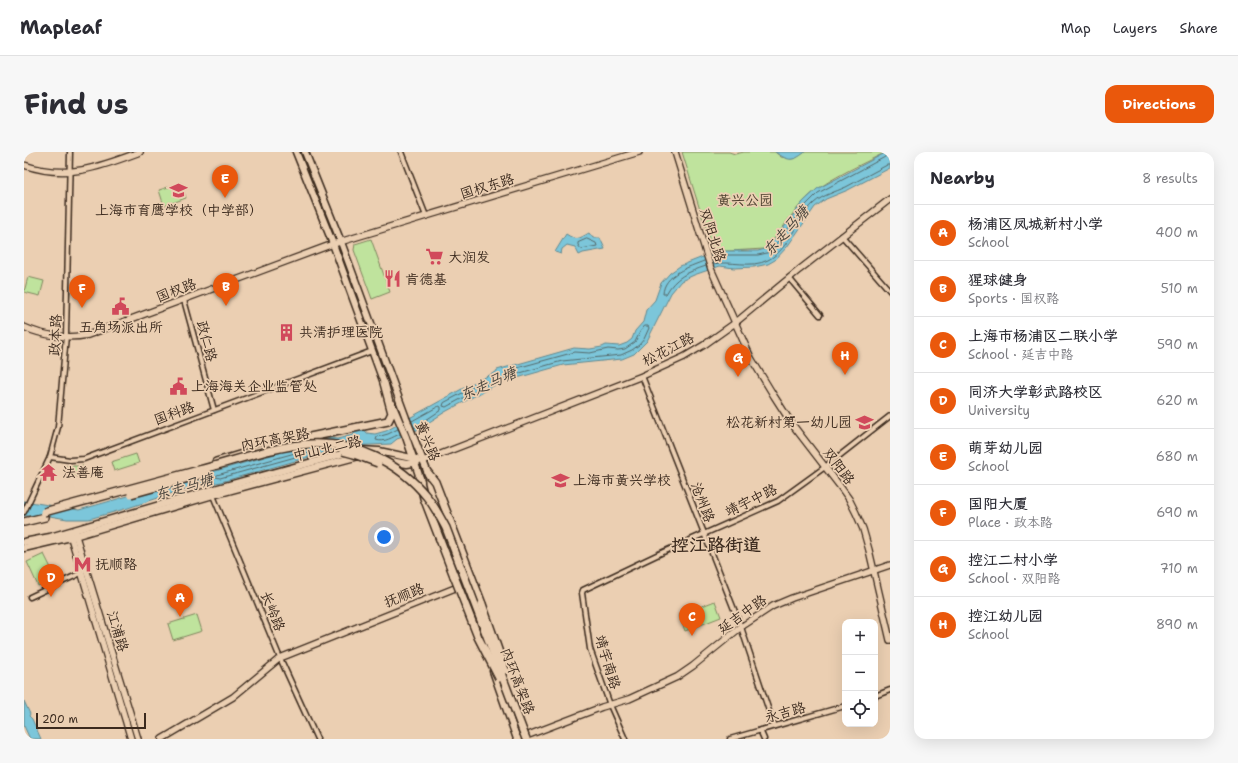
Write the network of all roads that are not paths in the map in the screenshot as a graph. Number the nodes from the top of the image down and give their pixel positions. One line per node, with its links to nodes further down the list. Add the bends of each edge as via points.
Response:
1 (70, 152): 9 (street, 政本路)
2 (140, 152): 9 (street, via 103,165)
3 (296, 152): 14 (main road, 黄兴路)
4 (304, 152): 13 (main road, 黄兴路)
5 (401, 152): 11 (street)
6 (639, 152): 11 (street, 国权东路)
7 (675, 152): 19 (street, 双阳北路, via 706,255)
8 (24, 165): 9 (street, via 50,171)
9 (70, 172): 21 (street, 政本路)
10 (890, 199): 12 (street, 松花江路)
11 (426, 216): 13 (street, 国权东路)
12 (842, 236): 15 (street, 松花江路); 16 (street)
13 (341, 242): 14 (street, 国权路); 27 (main road, 黄兴路)
14 (333, 244): 17 (street, 国权路); 22 (main road, 黄兴路)
15 (789, 278): 18 (street); 19 (street, 松花江路)
16 (890, 291)
17 (184, 300): 21 (street, 国权路, via 88,335); 25 (street, 政仁路)
18 (820, 315)
19 (735, 323): 23 (street, 松花江路, via 684,357); 32 (street, 双阳路, via 751,358 774,396)
20 (24, 327): 21 (street, 国权路, via 44,334)
21 (66, 336): 29 (street, 政本路, via 58,427)
22 (372, 351): 24 (main road, 黄兴路); 25 (street, 国科路)
23 (642, 376): 31 (street, 松花江路); 42 (street, 沧州路)
24 (384, 382): 27 (main road, 黄兴路); 36 (highway, bridge, via 392,409 392,415 386,422 256,450)
25 (214, 410): 29 (street, 国科路, via 84,459)
26 (890, 416): 32 (street, 靖宇中路)
27 (403, 420): 28 (main road, 黄兴路)
28 (409, 436): 30 (main road, 黄兴路); 31 (main road, 黄兴路)
29 (50, 457): 38 (street, 政本路)
30 (415, 461): 31 (main road, 中山北二路); 34 (main road, 黄兴路); 35 (main road, 中山北二路, via 379,451 356,450)
31 (423, 461): 33 (main road, 黄兴路)
32 (825, 467): 42 (street, 靖宇中路, via 778,502); 46 (street, 双阳路, via 849,499 856,513)
33 (428, 473): 48 (main road, 黄兴路); 60 (highway, bridge, via 436,483 482,604)
34 (419, 477): 37 (highway); 49 (main road, 黄兴路)
35 (212, 492): 41 (main road, 中山北二路); 54 (street, 长岭路)
36 (115, 493): 39 (highway, 内环高架路, bridge); 60 (highway, 内环高架路, bridge, via 277,449 310,444 354,448 384,461 401,471 420,489 446,528)
37 (427, 505): 40 (highway, 内环高架路, bridge, via 409,484 379,463 336,450 312,449 262,458); 55 (highway, bridge, via 480,642); 55 (highway, 内环高架路, bridge, via 440,526)
38 (24, 512)
39 (24, 517)
40 (24, 522)
41 (73, 533): 43 (main road, 中山北二路); 44 (main road, 中山北二路); 64 (street, 江浦路); 65 (street, 江浦路)
42 (704, 535): 50 (street, 靖宇中路); 52 (street, 沧州路)
43 (24, 542)
44 (24, 548)
45 (890, 565): 46 (street, 延吉中路)
46 (874, 570): 52 (street, 延吉中路, via 773,606); 53 (street, 双阳路)
47 (81, 573): 51 (street)
48 (470, 582): 49 (street, 抚顺路); 63 (main road, 黄兴路)
49 (461, 586): 54 (street, 抚顺路); 68 (main road, 黄兴路)
50 (585, 589): 58 (street, 靖宇南路, via 582,593 590,649)
51 (30, 597)
52 (741, 627): 58 (street, 延吉中路, via 677,677); 61 (street, 沧州路)
53 (890, 640)
54 (280, 658): 66 (street, 抚顺路, via 233,697); 67 (street, 长岭路)
55 (499, 678): 63 (highway, 内环高架路)
56 (890, 690): 57 (street)
57 (878, 695)
58 (610, 705): 63 (street, 延吉中路); 69 (street, 靖宇南路)
59 (842, 707): 61 (street, 永吉路)
60 (518, 716): 63 (highway, 内环高架路, bridge)
61 (774, 726): 62 (street, 永吉路)
62 (760, 730): 70 (street, 永吉路); 71 (street)
63 (526, 738): 68 (street, 延吉中路)
64 (131, 739)
65 (138, 739)
66 (162, 739)
67 (317, 739)
68 (518, 739)
69 (625, 739)
70 (730, 739)
71 (764, 739)

